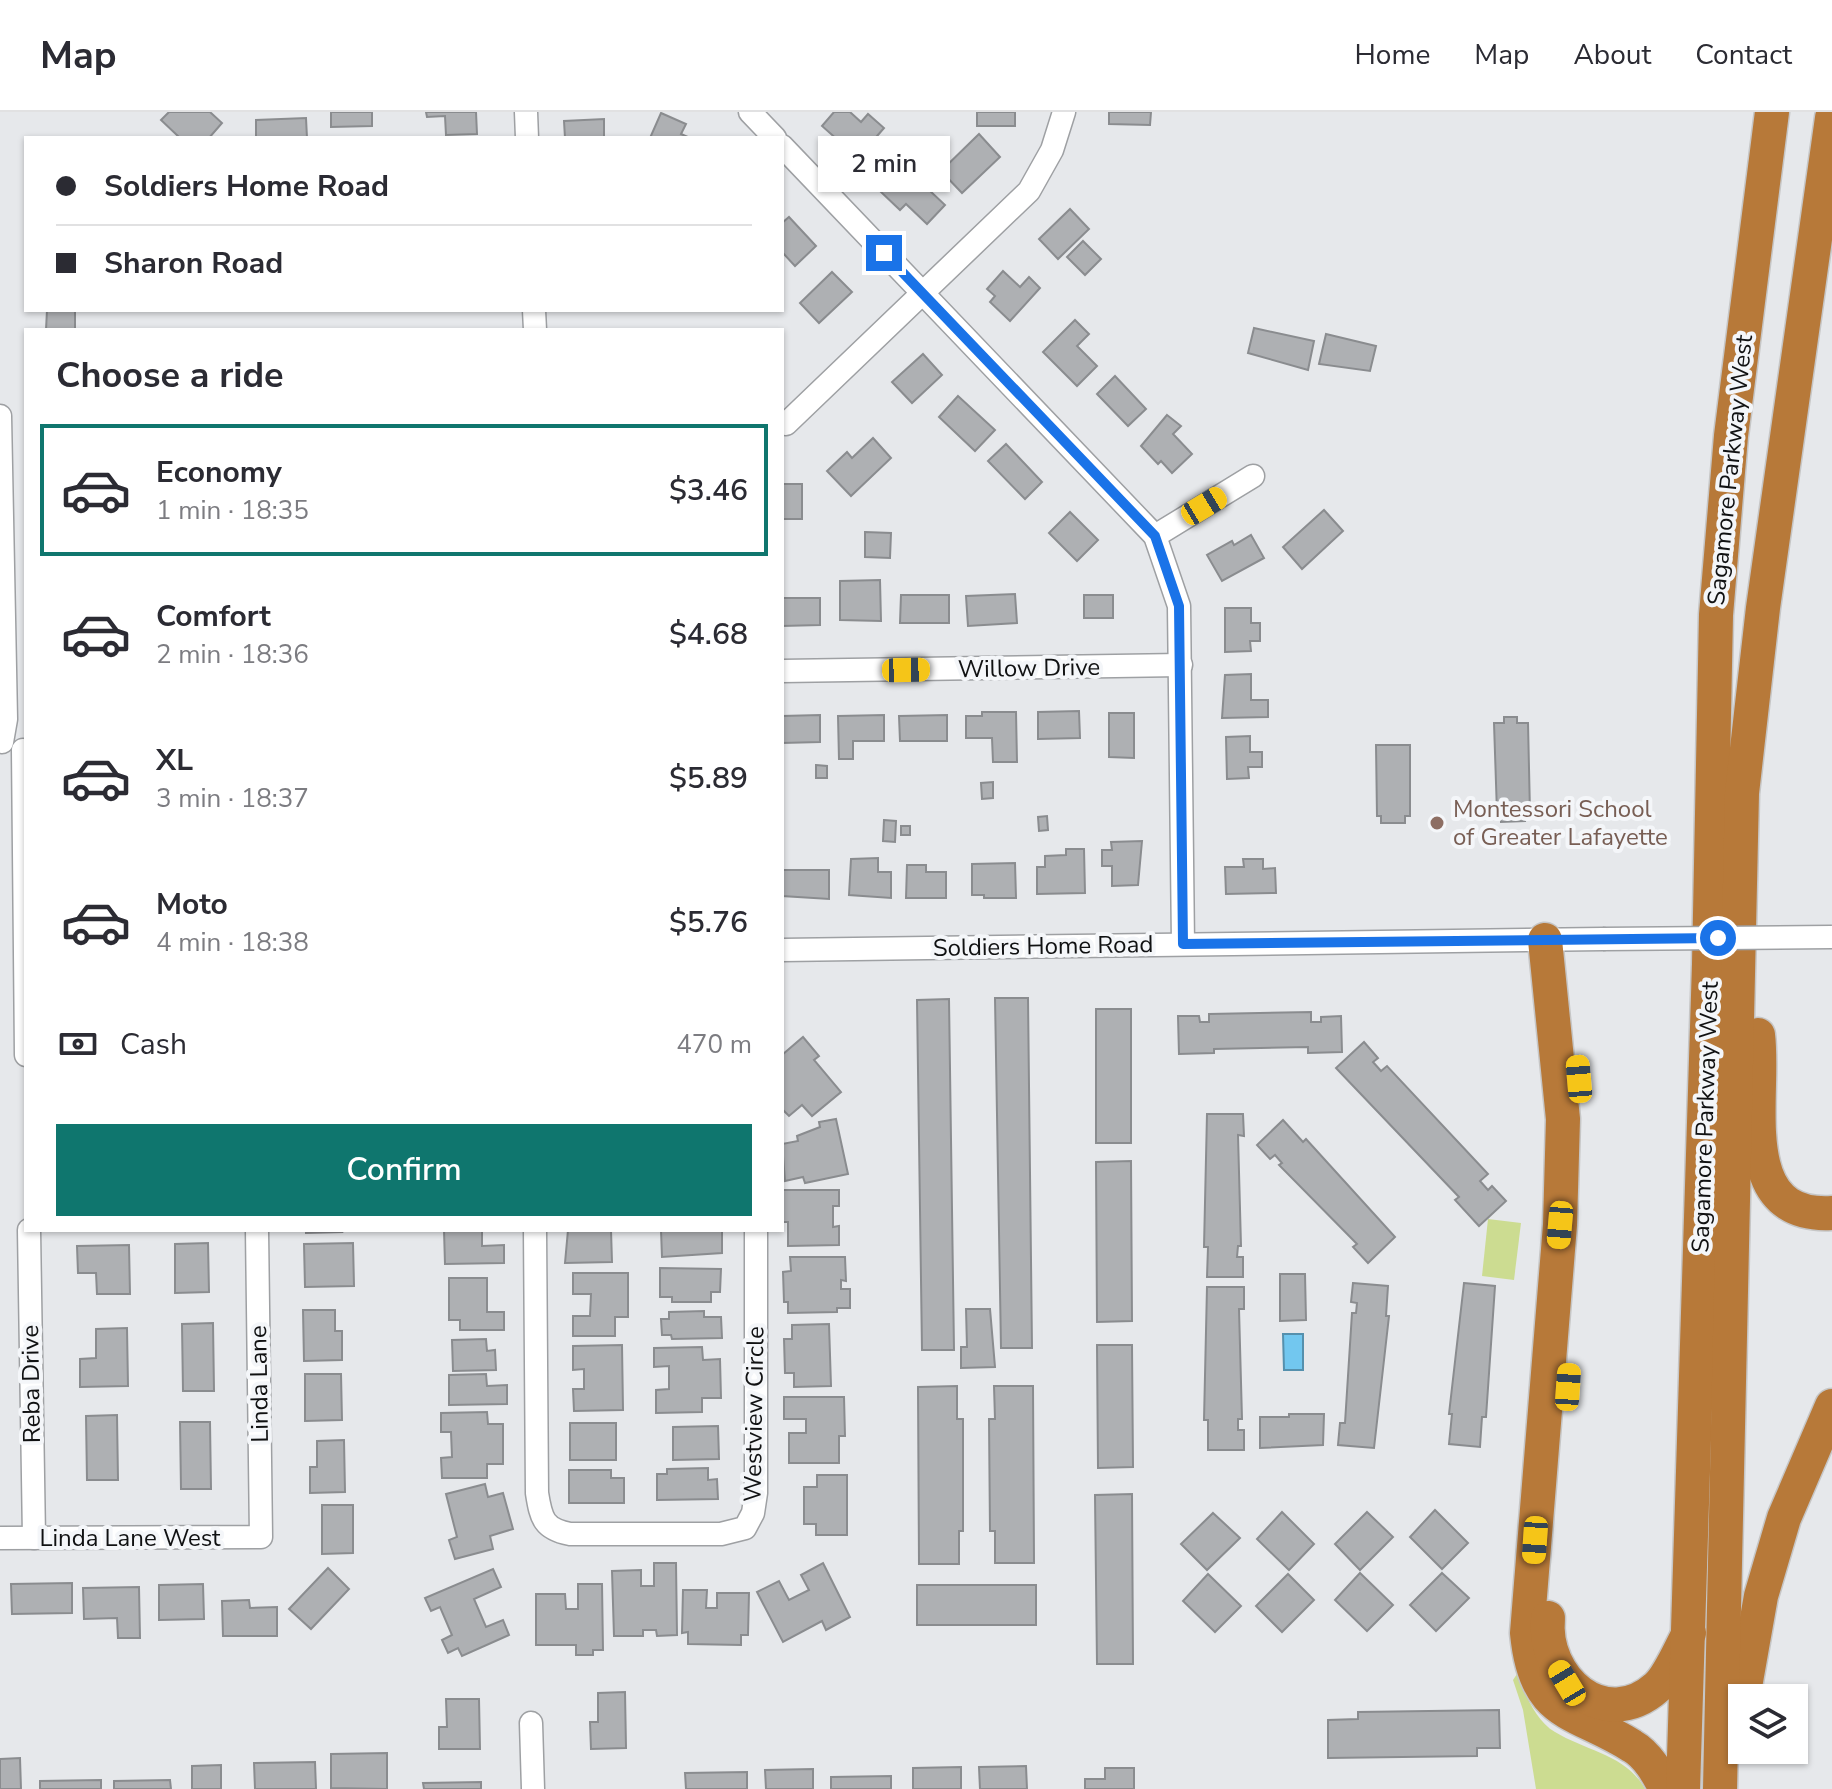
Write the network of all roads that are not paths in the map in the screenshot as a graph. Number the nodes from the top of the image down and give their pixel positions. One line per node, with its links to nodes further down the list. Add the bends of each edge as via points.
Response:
1 (526, 112): 6 (street)
2 (750, 112): 7 (street)
3 (1064, 112): 9 (street, via 1052,150 1029,191)
4 (1772, 112): 32 (highway, Sagamore Parkway West, via 1731,436 1716,615)
5 (1832, 118): 18 (highway, Sagamore Parkway West, via 1761,623 1742,793)
6 (527, 136)
7 (773, 136)
8 (784, 148): 9 (street)
9 (922, 293): 11 (street); 13 (street)
10 (0, 416): 16 (street, via 6,719)
11 (786, 424)
12 (1253, 476): 13 (street)
13 (1155, 536): 14 (street, via 1179,606)
14 (1181, 665): 15 (street, Willow Drive); 21 (street)
15 (784, 671)
16 (1, 742): 17 (street)
17 (24, 751)
18 (1739, 911): 23 (highway, via 1759,1042 1761,1162 1783,1199 1802,1211); 39 (highway, Sagamore Parkway West)
19 (1832, 937): 20 (street, Soldiers Home Road, bridge)
20 (1557, 940): 21 (street, Soldiers Home Road); 32 (highway, via 1579,1079 1582,1176 1547,1627 1553,1660 1567,1683 1585,1697 1616,1704 1658,1686); 37 (highway, via 1563,1119 1560,1225 1529,1655 1533,1675 1564,1712 1634,1747)
21 (1183, 944): 22 (street, Soldiers Home Road)
22 (784, 950)
23 (1832, 1213)
24 (29, 1232): 31 (street, Reba Drive)
25 (257, 1232): 29 (street, Linda Lane)
26 (535, 1232): 27 (street, Westview Circle, via 537,1493 545,1525 570,1534 721,1534 745,1528 756,1493)
27 (756, 1232)
28 (1832, 1406): 33 (highway, via 1780,1531)
29 (261, 1537): 31 (street, Linda Lane West)
30 (0, 1538): 31 (street, Linda Lane West)
31 (34, 1538)
32 (1691, 1629): 38 (highway, Sagamore Parkway West)
33 (1745, 1684)
34 (531, 1723): 36 (street)
35 (1728, 1762): 39 (highway)
36 (533, 1789)
37 (1666, 1789)
38 (1683, 1789)
39 (1722, 1789)

